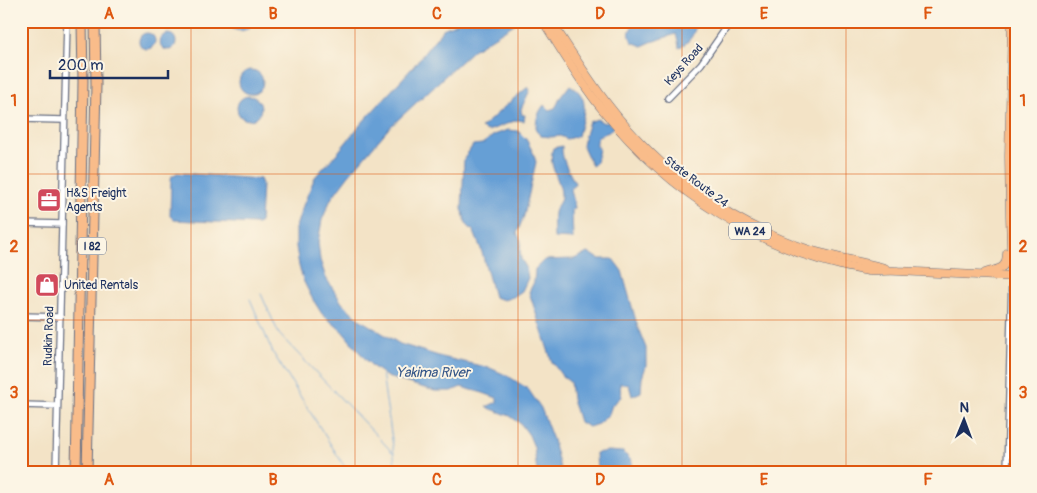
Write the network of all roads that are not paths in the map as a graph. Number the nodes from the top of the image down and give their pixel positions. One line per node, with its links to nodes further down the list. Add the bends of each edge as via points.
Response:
1 (67, 21): 10 (street, Rudkin Road)
2 (80, 21): 22 (highway, I 82, via 83,82)
3 (95, 21): 23 (highway, I 82)
4 (543, 21): 11 (main road, State Route 24 / WA 24, via 594,99)
5 (551, 21): 11 (main road, State Route 24 / WA 24)
6 (731, 21): 8 (street, Keys Road, via 701,64)
7 (1012, 21): 14 (main road)
8 (668, 98)
9 (21, 119): 10 (street)
10 (64, 120): 13 (street, Rudkin Road)
11 (631, 137): 15 (main road, State Route 24 / WA 24, via 655,166 685,192 729,221 794,251 871,271)
12 (21, 223): 13 (street)
13 (62, 224): 18 (street, Rudkin Road)
14 (1011, 242): 15 (main road, via 1004,266); 16 (main road)
15 (981, 276): 16 (main road, State Route 24 / WA 24)
16 (1014, 277): 24 (street)
17 (21, 316): 18 (street)
18 (60, 317): 20 (street, Rudkin Road)
19 (21, 405): 20 (street)
20 (58, 406): 21 (street, Rudkin Road)
21 (56, 472)
22 (76, 472)
23 (87, 472)
24 (1007, 472)

